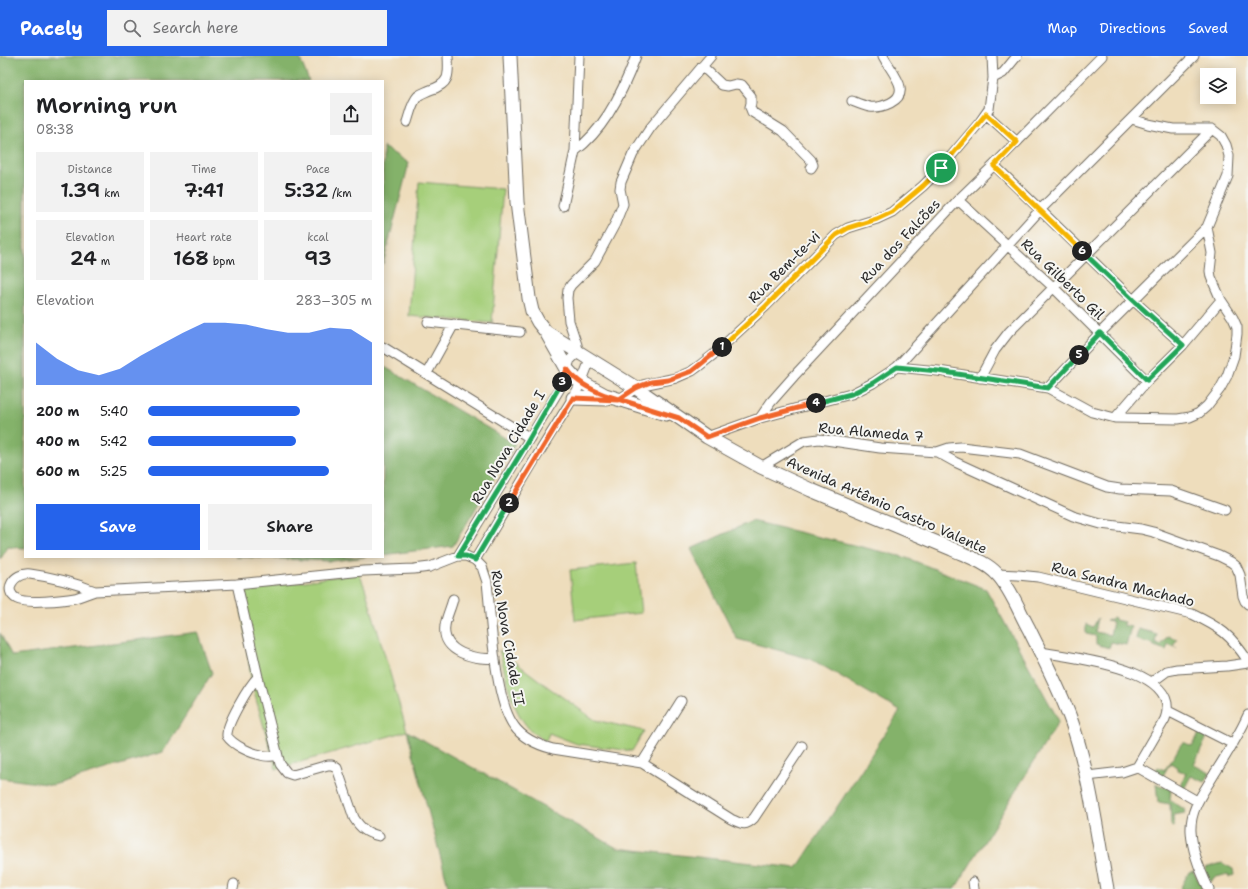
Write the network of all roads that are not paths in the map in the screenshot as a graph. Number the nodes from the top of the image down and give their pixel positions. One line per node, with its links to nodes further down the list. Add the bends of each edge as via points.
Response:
1 (448, 56): 16 (street, via 448,77 445,82 417,97)
2 (510, 56): 34 (main road, Avenida Artêmio Castro Valente, via 517,202 529,298 532,311)
3 (578, 56): 19 (street)
4 (636, 56): 19 (street, via 616,102 594,134)
5 (711, 56): 11 (street)
6 (883, 56): 13 (street, via 897,79 900,87 898,96 894,101 876,107)
7 (992, 56): 12 (street, Rua Bem-te-vi)
8 (1017, 56): 12 (street, via 1003,73)
9 (1102, 56): 18 (street, Rua dos Falcões)
10 (1194, 56): 15 (street)
11 (702, 66): 21 (street, via 722,85 742,85 751,96 752,112 783,131 811,160); 38 (street, via 651,127 633,154 621,182 623,204 615,224 595,261 568,290 569,321)
12 (993, 78): 14 (street, Rua Bem-te-vi)
13 (852, 101)
14 (986, 114): 18 (street); 46 (street, Rua Bem-te-vi, via 923,186 892,212 836,235 766,306 700,366 676,378 651,382)
15 (1132, 119): 17 (street, via 1173,128); 24 (street)
16 (407, 122)
17 (1212, 130): 25 (street, via 1221,136 1226,145 1229,168); 27 (street)
18 (1017, 142): 20 (street, Rua dos Falcões)
19 (575, 151): 23 (street)
20 (994, 166): 22 (street, Rua dos Falcões); 24 (street)
21 (811, 168)
22 (958, 200): 26 (street, Rua Gilberto Gil); 52 (street, Rua dos Falcões, via 794,376)
23 (563, 206)
24 (1040, 210): 26 (street); 27 (street)
25 (1207, 227): 29 (street); 30 (street, via 1212,253 1211,278)
26 (1008, 245): 28 (street, Rua Gilberto Gil); 40 (street)
27 (1085, 254): 28 (street); 29 (street)
28 (1053, 287): 35 (street, Rua Gilberto Gil); 43 (street, via 1009,332 995,350)
29 (1133, 300): 35 (street); 36 (street)
30 (1221, 300): 36 (street); 53 (street, via 1233,318 1238,334 1227,376 1207,406 1190,417 1178,419)
31 (428, 322): 32 (street)
32 (454, 324): 33 (street); 42 (street)
33 (520, 332)
34 (546, 332): 38 (main road, Avenida Artêmio Castro Valente); 41 (main road, Avenida Artêmio Castro Valente)
35 (1100, 333): 44 (street, Rua Gilberto Gil); 47 (street)
36 (1183, 345): 44 (street)
37 (384, 348): 42 (street)
38 (578, 352): 39 (main road, Avenida Artêmio Castro Valente); 41 (street, Rua Nova Cidade I, via 572,356)
39 (590, 360): 45 (street, Rua Nova Cidade I); 46 (main road, Avenida Artêmio Castro Valente)
40 (897, 367): 43 (street); 52 (street, via 851,394)
41 (567, 369): 45 (main road, Avenida Artêmio Castro Valente); 48 (street, Rua Nova Cidade I)
42 (427, 373): 55 (street)
43 (980, 378): 47 (street)
44 (1147, 380): 53 (street)
45 (581, 383): 49 (street, Rua Nova Cidade I); 50 (main road, Avenida Artêmio Castro Valente)
46 (636, 388): 50 (street, Rua Bem-te-vi); 51 (main road, Avenida Artêmio Castro Valente)
47 (1048, 388): 53 (street, via 1092,412)
48 (559, 390): 49 (street); 55 (street, Rua Nova Cidade I)
49 (573, 398): 50 (main road); 58 (street, Rua Nova Cidade I)
50 (618, 400): 51 (main road, Avenida Artêmio Castro Valente)
51 (679, 418): 54 (main road, Avenida Artêmio Castro Valente)
52 (760, 418): 54 (street)
53 (1115, 418)
54 (707, 437): 59 (main road, Avenida Artêmio Castro Valente)
55 (530, 438): 56 (street, Rua Nova Cidade I)
56 (524, 448): 58 (street); 61 (street, Rua Nova Cidade I)
57 (937, 452): 59 (street, Rua Alameda 7, via 811,440 804,441); 60 (street, via 960,448 1020,454 1107,487 1171,491); 67 (street, via 1073,516 1101,524 1153,532 1219,556 1236,566 1243,596)
58 (537, 456): 62 (street, Rua Nova Cidade I)
59 (761, 467): 63 (main road, Avenida Artêmio Castro Valente, via 952,548)
60 (1225, 510)
61 (458, 556): 62 (street); 64 (street, via 430,567)
62 (475, 560): 69 (street, Rua Nova Cidade II, via 482,566 487,582)
63 (997, 574): 68 (main road, Avenida Artêmio Castro Valente); 70 (street, Rua Sandra Machado, via 1038,577 1192,614 1224,632 1235,642)
64 (237, 584): 65 (street); 71 (street)
65 (95, 591): 65 (street, via 29,574 18,576 10,588 12,595 17,599 27,601 74,598)
66 (454, 599): 69 (street, via 445,626 450,645 462,654 485,659)
67 (1248, 604)
68 (1040, 652): 72 (street, via 1117,667); 81 (main road, Avenida Artêmio Castro Valente, via 1070,718)
69 (495, 658): 79 (street, Rua Nova Cidade II, via 508,717 515,728 528,739 553,749)
70 (1248, 662): 72 (street, via 1167,671)
71 (258, 677): 78 (street); 78 (street, via 247,691 228,727 227,736 230,741 260,755)
72 (1152, 682): 74 (street, via 1165,696)
73 (681, 701): 79 (street)
74 (1168, 711): 76 (street); 80 (street)
75 (1248, 715): 76 (street)
76 (1233, 744): 82 (street)
77 (802, 746): 79 (street, Rua Nova Cidade II, via 749,824 731,819)
78 (278, 756): 83 (street, via 284,770 293,775 328,765 337,768 354,818 369,834)
79 (642, 762)
80 (1137, 768): 81 (street); 82 (street)
81 (1087, 776): 84 (main road, Avenida Artêmio Castro Valente)
82 (1197, 801): 85 (street, via 1191,832 1200,871)
83 (379, 836)
84 (1107, 889)
85 (1208, 889)

